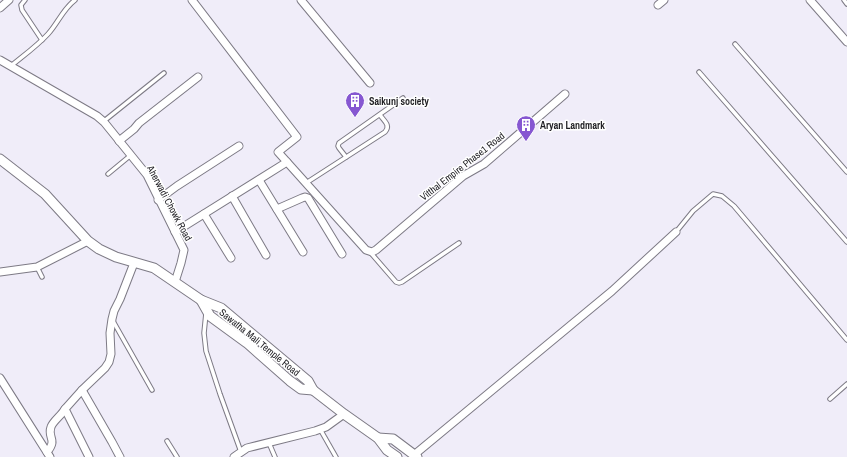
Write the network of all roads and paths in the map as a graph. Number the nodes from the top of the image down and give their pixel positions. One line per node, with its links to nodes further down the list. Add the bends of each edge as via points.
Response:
1 (9, 0): 11 (street)
2 (24, 0): 12 (lane, via 22,10)
3 (75, 0): 12 (lane)
4 (192, 0): 30 (street, via 297,137 278,152)
5 (301, 0): 20 (street)
6 (664, 0): 10 (street)
7 (810, 0): 13 (street)
8 (844, 0): 9 (lane)
9 (847, 4)
10 (658, 5)
11 (0, 8)
12 (42, 40): 16 (lane)
13 (847, 42)
14 (735, 44): 31 (lane)
15 (0, 60): 16 (street, Aherwadi Chowk Road)
16 (11, 66): 24 (street, Aherwadi Chowk Road)
17 (699, 72): 43 (lane)
18 (164, 73): 24 (lane)
19 (198, 77): 25 (street)
20 (370, 83)
21 (565, 94): 45 (street, Vitthal Empire Phase1 Road, via 484,164 463,176 376,250)
22 (403, 98): 23 (lane)
23 (380, 115): 28 (lane, via 339,143 338,146); 28 (lane, via 388,125 385,132)
24 (104, 122): 25 (street, Aherwadi Chowk Road)
25 (119, 141): 27 (street, Aherwadi Chowk Road)
26 (239, 146): 36 (street)
27 (132, 155): 32 (lane); 36 (street, Aherwadi Chowk Road, via 146,175)
28 (346, 157): 34 (lane)
29 (0, 160): 41 (street, Sawatha Mali Temple Road, via 45,194)
30 (287, 162): 33 (street); 34 (street)
31 (847, 172)
32 (108, 174)
33 (259, 180): 35 (street); 37 (street)
34 (306, 183): 45 (street)
35 (232, 196): 38 (street); 47 (street)
36 (158, 200): 39 (street, Aherwadi Chowk Road)
37 (277, 209): 44 (street); 46 (street, via 302,198 308,198)
38 (204, 214): 39 (street); 48 (street)
39 (175, 232): 53 (street, Aherwadi Chowk Road, via 184,250)
40 (676, 232): 57 (lane, via 693,211 713,194 722,196 734,206); 72 (street, via 612,292)
41 (88, 241): 49 (street, Sawatha Mali Temple Road, via 110,255); 50 (street)
42 (459, 242): 45 (lane, via 399,283)
43 (847, 242)
44 (303, 252)
45 (369, 252)
46 (342, 254)
47 (266, 255)
48 (231, 258)
49 (134, 263): 53 (street, Sawatha Mali Temple Road, via 154,268); 56 (street)
50 (37, 268): 51 (street); 52 (lane)
51 (0, 272)
52 (42, 277)
53 (175, 282): 54 (street, Sawatha Mali Temple Road)
54 (201, 300): 55 (street, Sawatha Mali Temple Road); 62 (street, Sawatha Mali Temple Road, via 221,308 308,381)
55 (207, 310): 62 (street, Sawatha Mali Temple Road, via 210,316 247,343 290,381 301,389); 70 (lane, via 204,333 206,351)
56 (112, 319): 60 (street, via 109,362); 61 (lane)
57 (847, 340)
58 (0, 378): 71 (street)
59 (847, 384): 63 (lane)
60 (82, 390): 64 (street); 74 (street)
61 (152, 390)
62 (313, 390): 65 (street, Sawatha Mali Temple Road)
63 (830, 399)
64 (64, 409): 71 (street, via 50,428 52,444); 73 (street)
65 (344, 414): 66 (street); 67 (street, Sawatha Mali Temple Road)
66 (320, 429): 69 (street); 78 (lane)
67 (378, 438): 72 (street, Sawatha Mali Temple Road, via 393,440); 79 (street, Sawatha Mali Temple Road, via 387,450)
68 (167, 441): 75 (lane)
69 (268, 443): 70 (street); 77 (lane)
70 (241, 452): 76 (street)
71 (48, 454)
72 (415, 456)
73 (89, 457)
74 (120, 457)
75 (177, 457)
76 (234, 457)
77 (275, 457)
78 (336, 457)
79 (397, 457)

